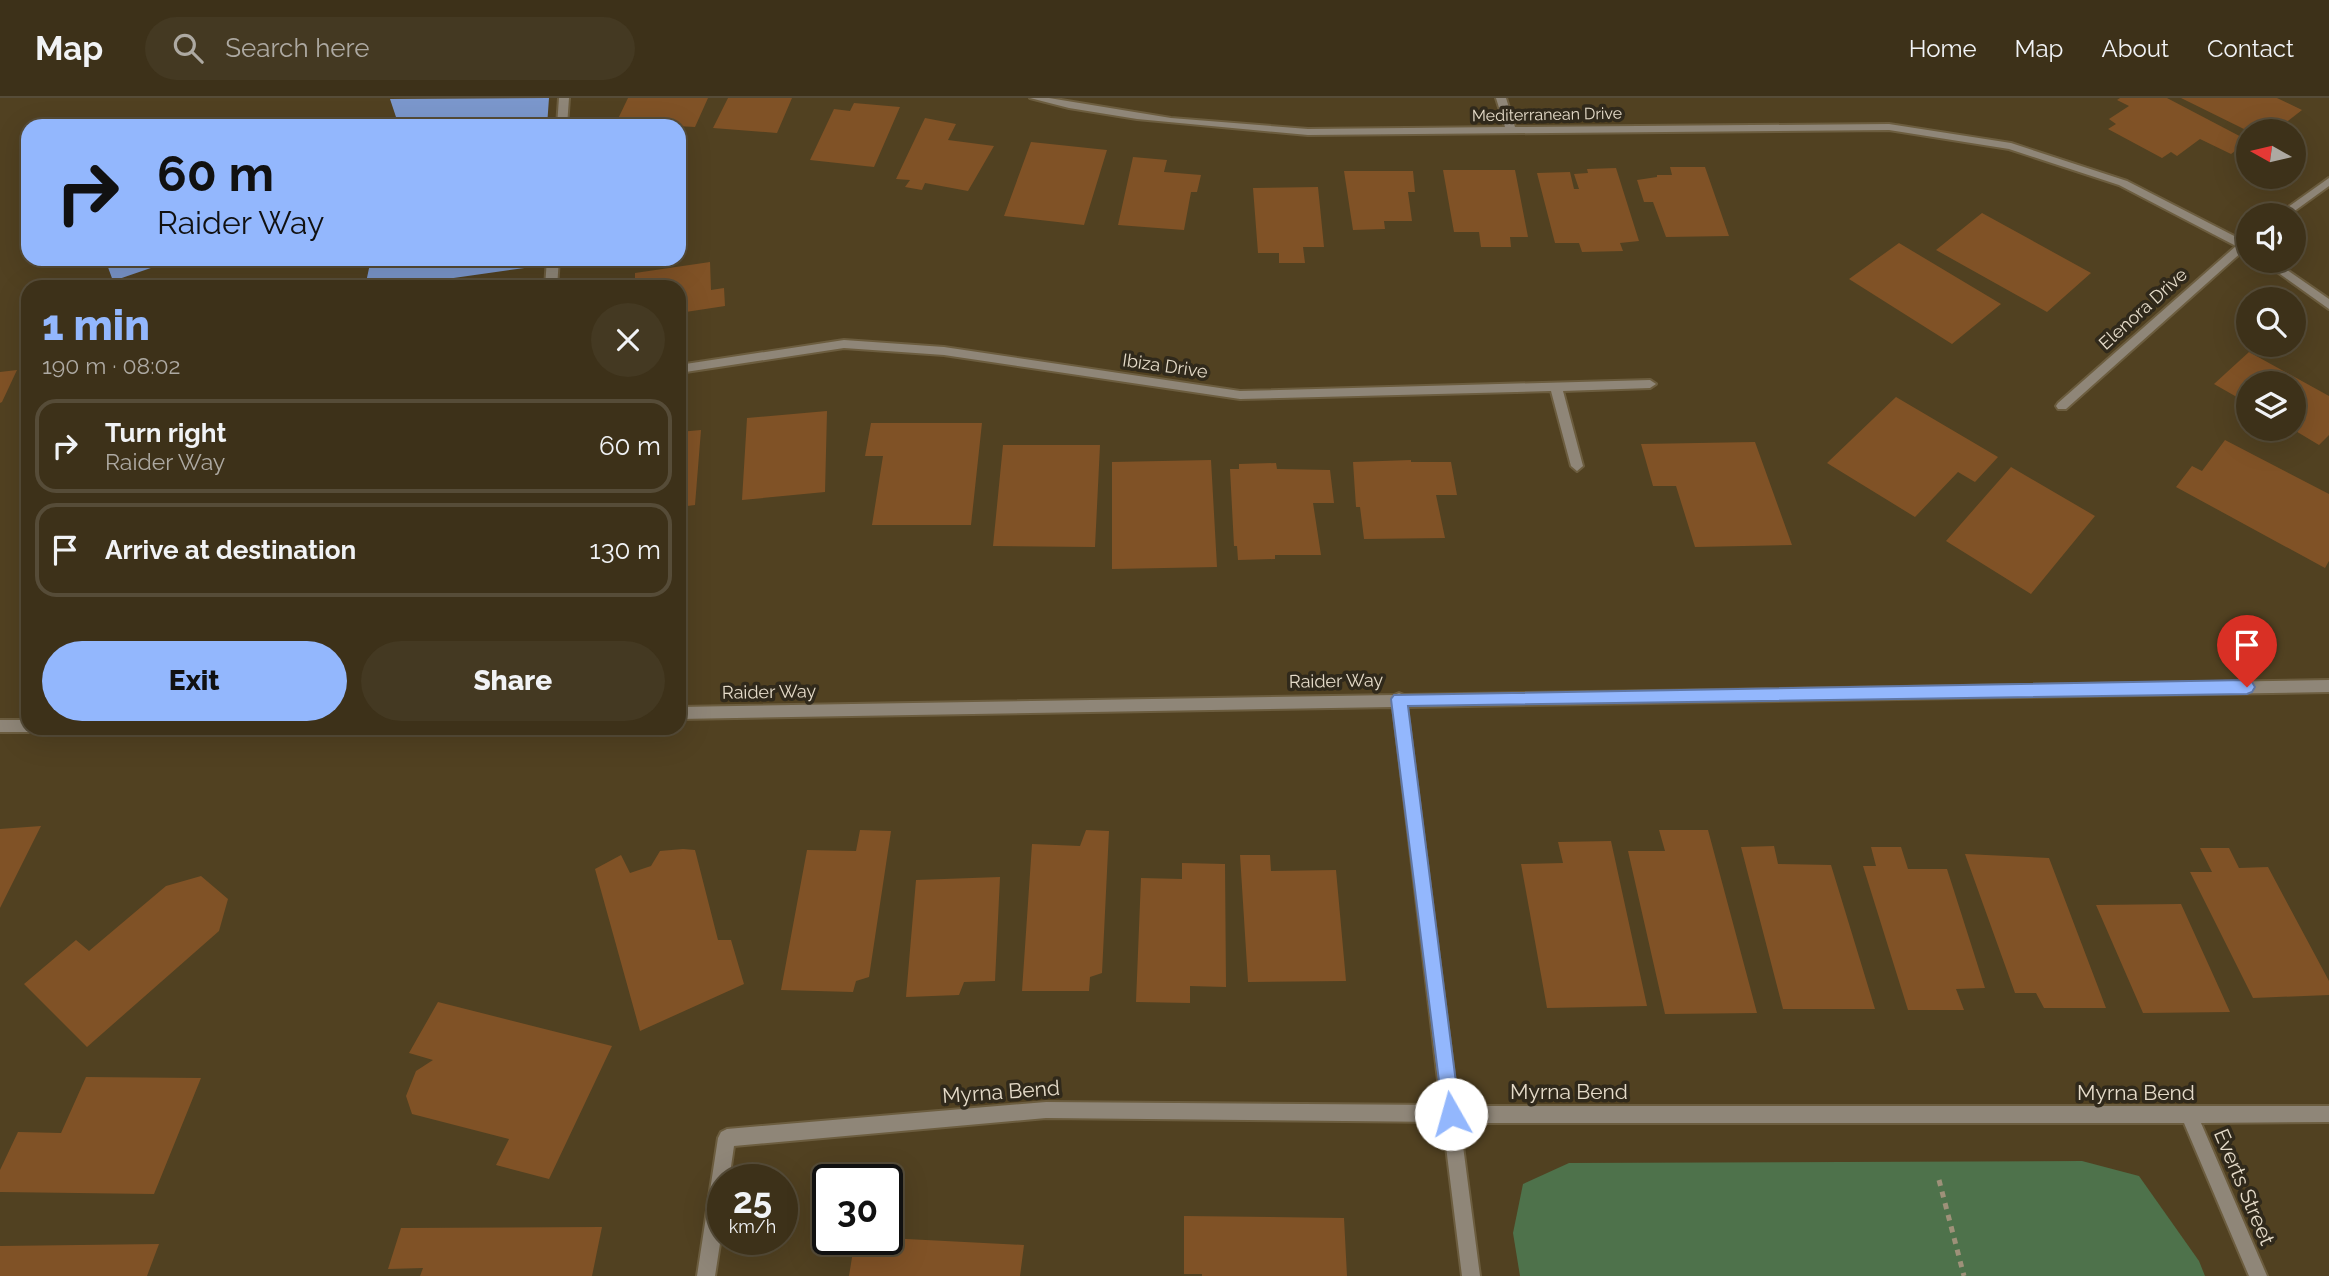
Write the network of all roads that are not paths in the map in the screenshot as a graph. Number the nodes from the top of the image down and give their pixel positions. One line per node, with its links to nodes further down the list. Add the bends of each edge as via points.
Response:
1 (564, 98): 4 (street)
2 (1035, 98): 5 (street, Mediterranean Drive, via 1092,111 1213,126 1308,132)
3 (1501, 98): 5 (street)
4 (562, 119)
5 (1511, 130): 8 (street, Mediterranean Drive, via 1889,127 2011,146 2123,183)
6 (2329, 181): 7 (street)
7 (2299, 203)
8 (2236, 239)
9 (2236, 254): 15 (street, Elenora Drive)
10 (2284, 273): 11 (street)
11 (2329, 304)
12 (686, 368): 14 (street, Ibiza Drive, via 844,344 944,351 1240,395)
13 (1650, 384): 14 (street, Ibiza Drive)
14 (1556, 386): 16 (street)
15 (2062, 406)
16 (1577, 466)
17 (2329, 686): 18 (street, Raider Way)
18 (1399, 699): 19 (street, Raider Way); 22 (street)
19 (686, 713)
20 (0, 726): 21 (street)
21 (21, 726)
22 (1451, 1114): 24 (street, Myrna Bend); 25 (street, Myrna Bend, via 1046,1110 727,1138); 26 (street)
23 (2329, 1114): 24 (street, Myrna Bend)
24 (2189, 1116): 27 (street, Everts Street)
25 (706, 1276)
26 (1471, 1276)
27 (2258, 1276)

